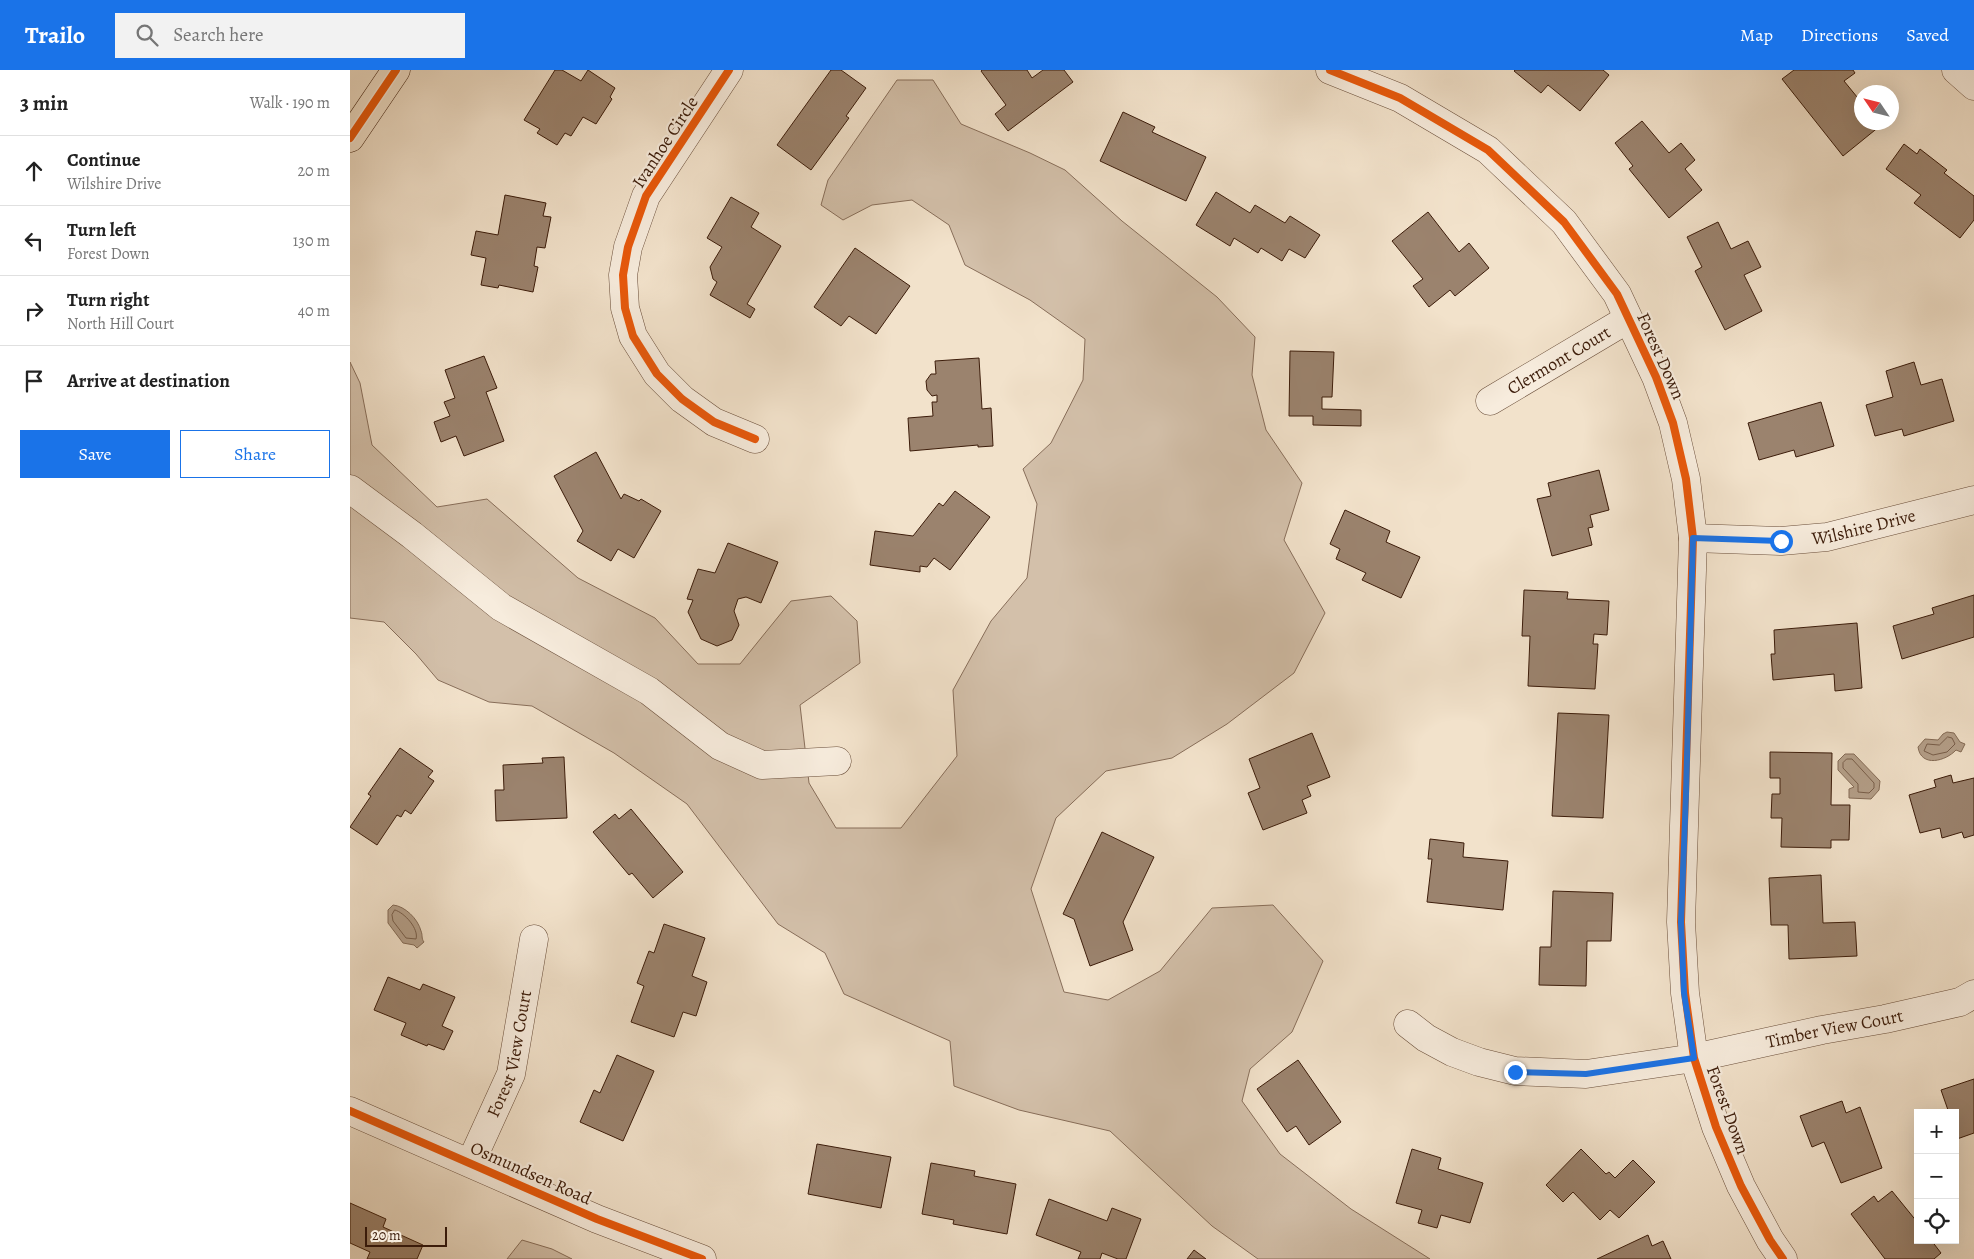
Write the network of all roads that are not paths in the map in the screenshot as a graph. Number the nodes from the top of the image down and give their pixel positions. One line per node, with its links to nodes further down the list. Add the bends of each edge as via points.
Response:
1 (396, 70): 6 (main road)
2 (729, 70): 9 (street, Ivanhoe Circle, via 646,196 628,247 623,275 625,308 633,336 657,374 714,422)
3 (1330, 70): 7 (street, Forest Down, via 1400,98 1488,150 1564,222 1616,294)
4 (1956, 70): 5 (street)
5 (1974, 86)
6 (350, 138)
7 (1628, 319): 8 (street, Clermont Court); 12 (street, Forest Down, via 1656,377 1673,423 1686,479)
8 (1490, 401)
9 (755, 440)
10 (350, 489): 13 (street, via 501,607 649,691 720,746 762,765)
11 (1974, 500): 12 (street, Wilshire Drive, via 1827,537 1781,541)
12 (1693, 538): 17 (street, Forest Down, via 1681,922 1684,993)
13 (836, 761)
14 (534, 939): 19 (street, Forest View Court, via 511,1074)
15 (1974, 994): 17 (street, Timber View Court, via 1960,1002 1904,1015)
16 (1408, 1024): 17 (street, Timber View Court, via 1452,1052 1515,1072 1586,1074)
17 (1694, 1058): 21 (street, Forest Down, via 1716,1127 1740,1186)
18 (350, 1111): 19 (street, Osmundsen Road)
19 (471, 1162): 20 (street, Osmundsen Road, via 597,1218)
20 (702, 1259)
21 (1783, 1259)

